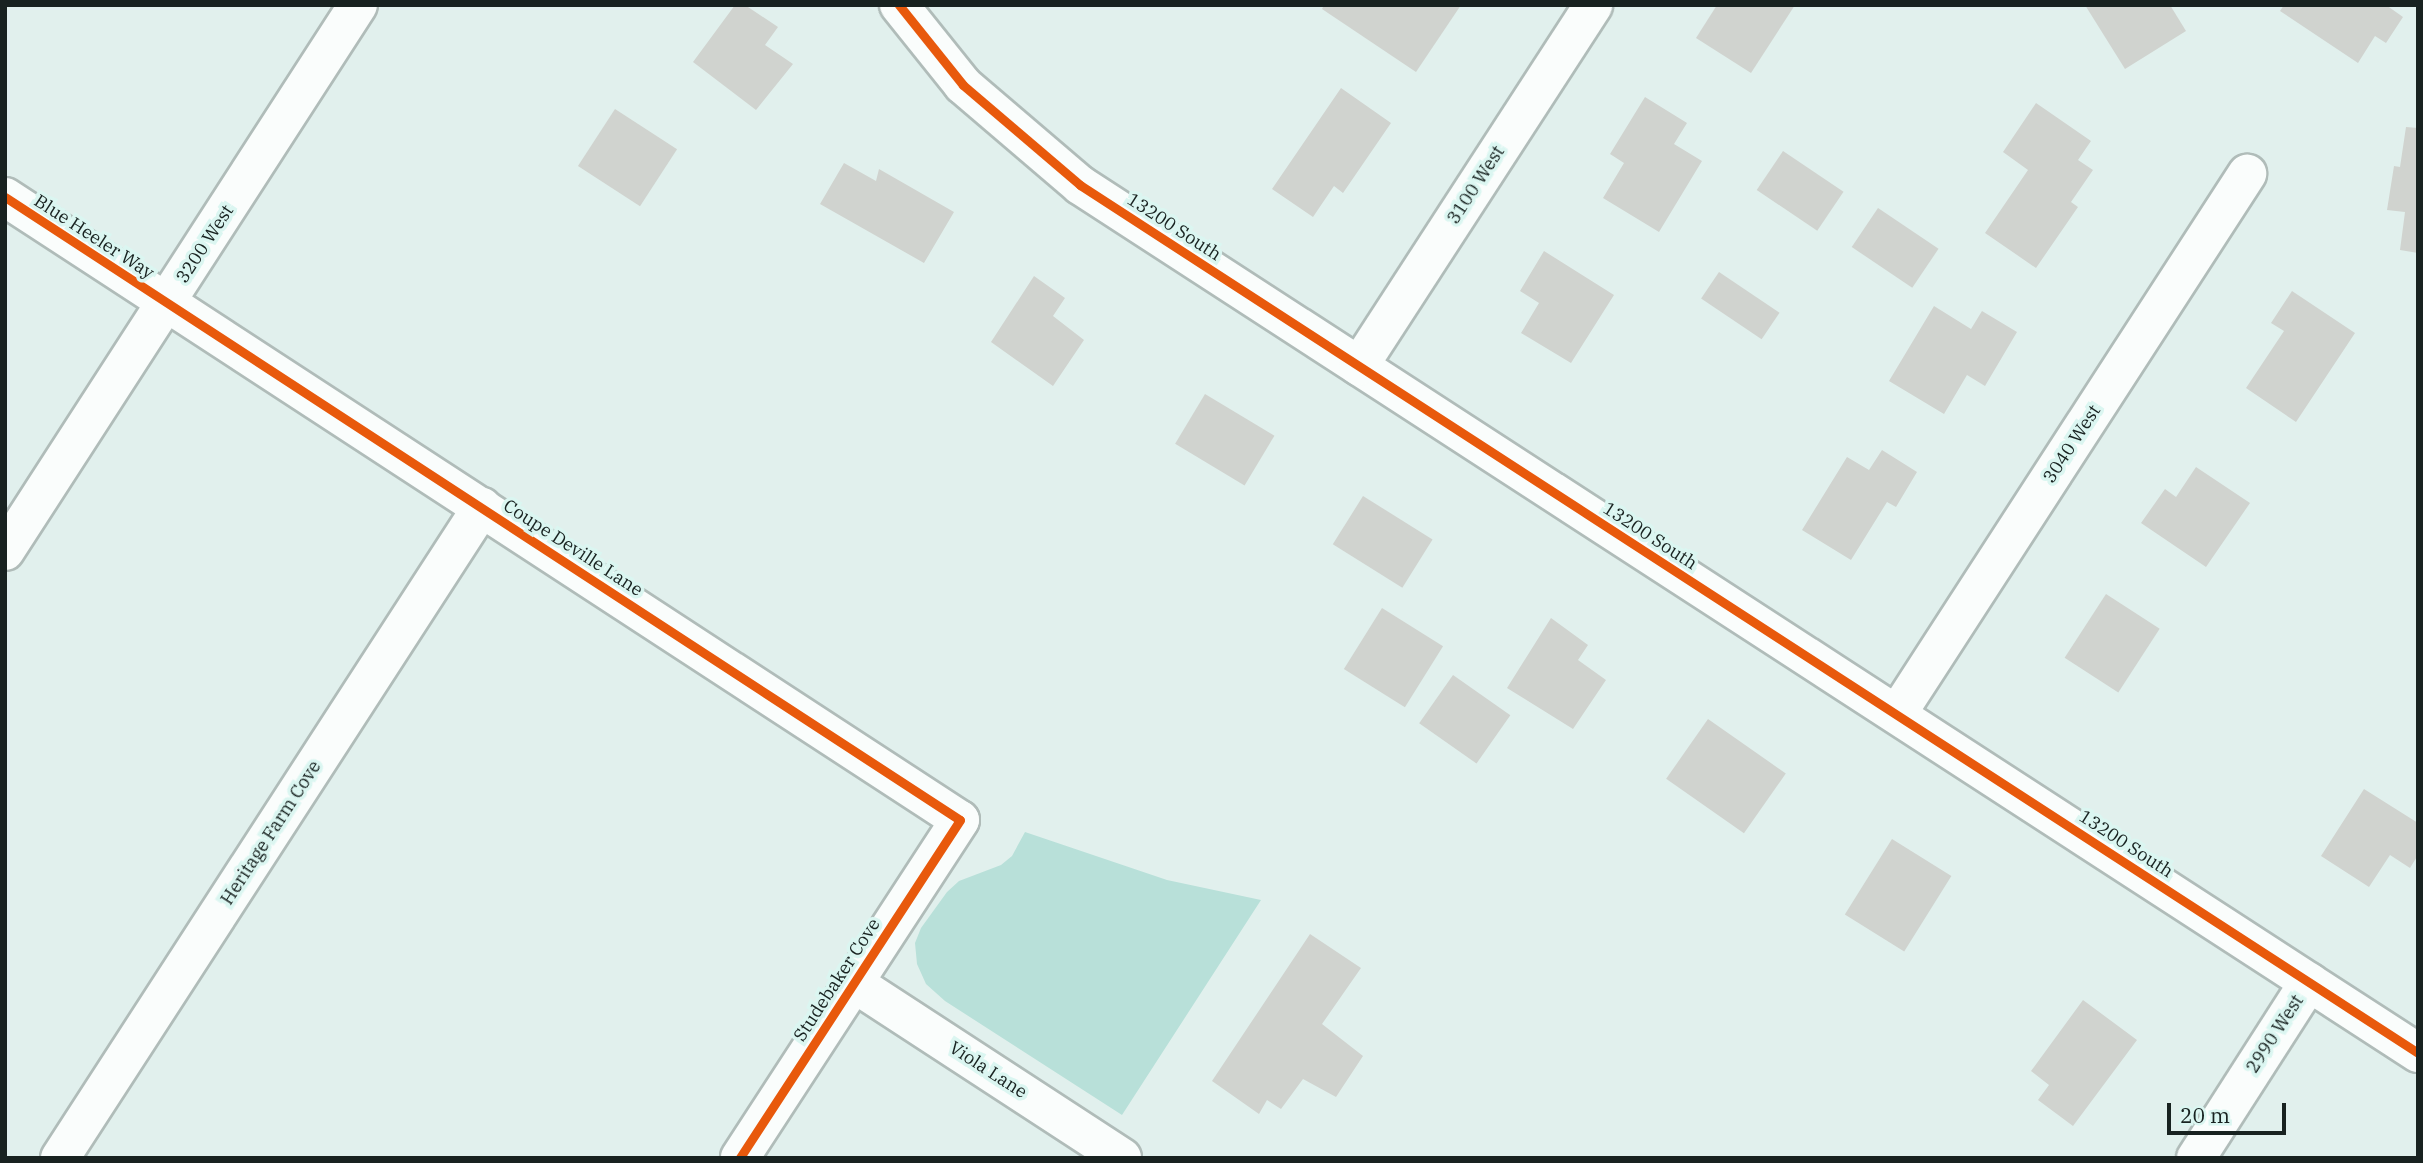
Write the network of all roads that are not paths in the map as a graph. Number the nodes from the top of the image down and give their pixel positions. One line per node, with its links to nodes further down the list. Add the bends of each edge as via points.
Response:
1 (358, 5): 6 (street, 3200 West)
2 (899, 5): 7 (street, 13200 South, via 962,85 1080,185)
3 (1593, 5): 7 (street, 3100 West)
4 (2247, 174): 10 (street, 3040 West)
5 (5, 197): 6 (street, Blue Heeler Way)
6 (168, 303): 8 (street, Coupe Deville Lane); 9 (street, 3200 West)
7 (1359, 366): 10 (street, 13200 South)
8 (482, 508): 11 (street, Coupe Deville Lane); 15 (street, Heritage Farm Cove)
9 (5, 551)
10 (1897, 714): 12 (street, 13200 South)
11 (960, 820): 13 (street, Studebaker Cove)
12 (2309, 982): 14 (street, 13200 South); 18 (street, 2990 West)
13 (854, 983): 16 (street, Studebaker Cove); 17 (street, Viola Lane)
14 (2417, 1051)
15 (60, 1158)
16 (740, 1158)
17 (1122, 1158)
18 (2196, 1158)

